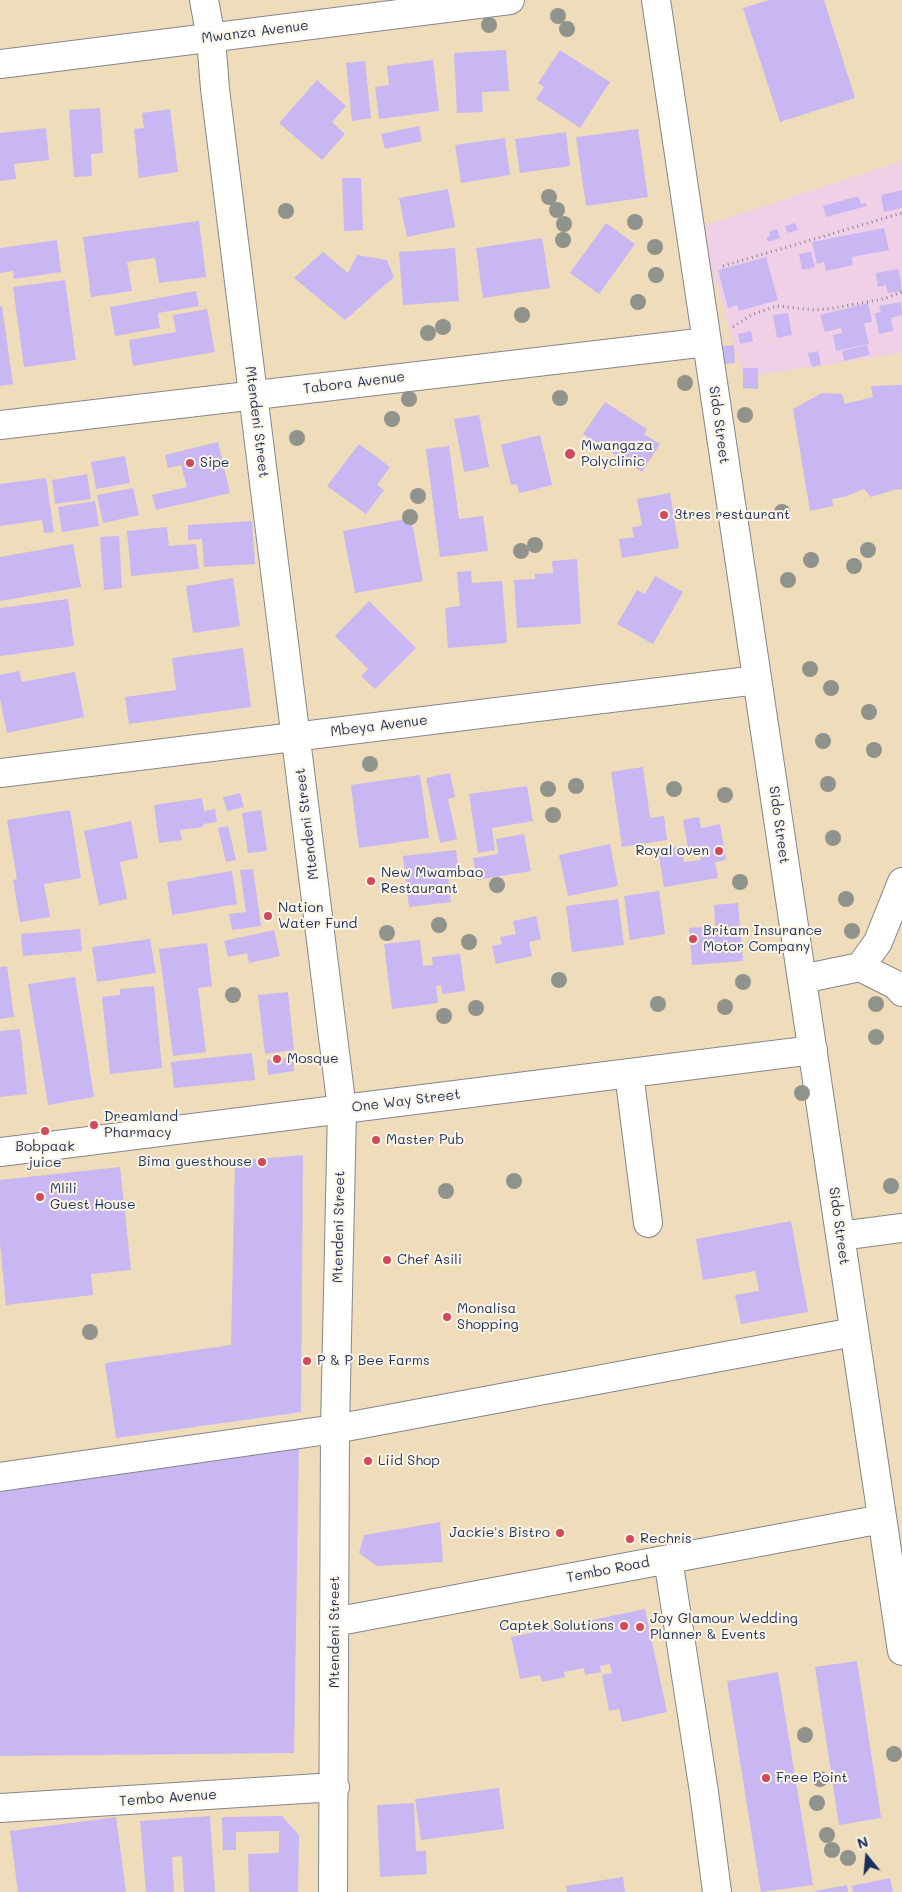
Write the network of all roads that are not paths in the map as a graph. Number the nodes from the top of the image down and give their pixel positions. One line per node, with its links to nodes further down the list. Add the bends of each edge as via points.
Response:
1 (204, 0): 4 (street, Mtendeni Street)
2 (510, 0): 4 (street, Mwanza Avenue)
3 (656, 0): 6 (street, Sido Street)
4 (210, 38): 5 (street, Mwanza Avenue); 7 (street, Mtendeni Street)
5 (0, 64)
6 (707, 342): 7 (street, Tabora Avenue); 9 (street, Sido Street)
7 (254, 395): 8 (street, Tabora Avenue); 10 (street, Mtendeni Street)
8 (0, 425)
9 (757, 680): 10 (street, Mbeya Avenue); 14 (street, Sido Street)
10 (296, 736): 11 (street, Mbeya Avenue); 18 (street, Mtendeni Street)
11 (0, 773)
12 (902, 882): 13 (street, via 878,942)
13 (860, 967): 14 (street); 15 (street, via 896,985)
14 (802, 979): 16 (street, Sido Street)
15 (902, 992)
16 (812, 1050): 17 (street, One Way Street); 22 (street, Sido Street)
17 (628, 1073): 18 (street, One Way Street); 20 (street)
18 (342, 1109): 19 (street, One Way Street); 24 (street, Mtendeni Street)
19 (0, 1152)
20 (648, 1223)
21 (902, 1228): 22 (street)
22 (840, 1236): 23 (street, Sido Street)
23 (854, 1332): 24 (street); 26 (street, Sido Street)
24 (335, 1429): 25 (street); 28 (street, Mtendeni Street)
25 (0, 1477)
26 (882, 1519): 27 (street, Tembo Road); 29 (street, Sido Street)
27 (668, 1559): 28 (street, Tembo Road); 33 (street)
28 (334, 1622): 30 (street, Mtendeni Street)
29 (902, 1651)
30 (335, 1787): 31 (street, Tembo Avenue); 32 (street, Mtendeni Street)
31 (0, 1808)
32 (334, 1892)
33 (717, 1892)

